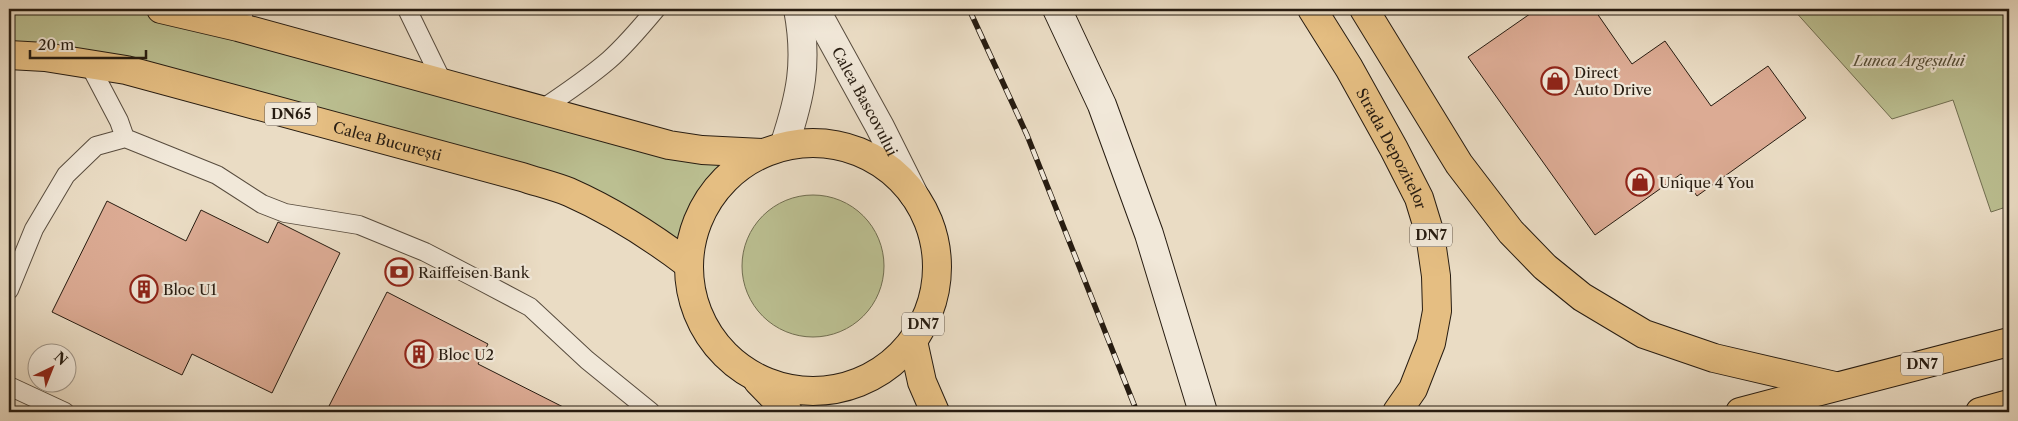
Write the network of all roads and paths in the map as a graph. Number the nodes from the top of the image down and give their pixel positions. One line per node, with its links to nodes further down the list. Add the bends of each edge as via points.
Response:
1 (161, 9): 9 (main road)
2 (407, 9): 12 (lane)
3 (656, 9): 13 (lane, via 610,60)
4 (798, 9): 15 (main road, via 803,35 803,71 795,114)
5 (815, 9): 16 (main road, Calea Bascovului)
6 (1057, 9): 29 (main road, via 1102,105 1150,234)
7 (1312, 9): 30 (main road, Strada Depozitelor / DN7, via 1394,150 1419,198 1430,234 1437,311 1431,342 1413,389)
8 (1364, 9): 23 (main road, DN7, via 1465,172 1511,232 1545,267 1582,297 1644,334 1714,358)
9 (241, 18): 12 (main road)
10 (9, 55): 11 (main road, Calea București / DN65)
11 (89, 64): 14 (lane); 17 (main road, Calea București / DN65, via 126,70 240,100 568,192 614,214)
12 (444, 85): 13 (main road)
13 (539, 111): 15 (main road, via 668,145 702,150)
14 (125, 138): 18 (lane, via 96,146 66,175 34,228); 26 (lane, via 217,175 277,210 360,224 478,279 530,307 587,360)
15 (773, 149): 16 (main road, DN7, via 809,142 857,150 879,161); 17 (main road, DN7, via 743,164 711,195 695,226)
16 (914, 195): 19 (main road, DN7, via 926,214 937,257 932,301 925,322)
17 (688, 264): 21 (main road, DN7, via 689,286 705,329 718,348)
18 (9, 290)
19 (913, 341): 21 (main road, DN7, via 881,371 862,382 840,388 818,392 796,390 774,386); 28 (main road, DN7, via 922,382)
20 (2009, 342): 23 (main road, DN7)
21 (754, 376): 27 (main road, DN7)
22 (9, 386): 25 (lane)
23 (1835, 386): 31 (main road, DN7)
24 (2009, 404): 32 (main road)
25 (65, 412)
26 (651, 412)
27 (788, 412)
28 (935, 412)
29 (1203, 412)
30 (1397, 412)
31 (1740, 412)
32 (1980, 412)

